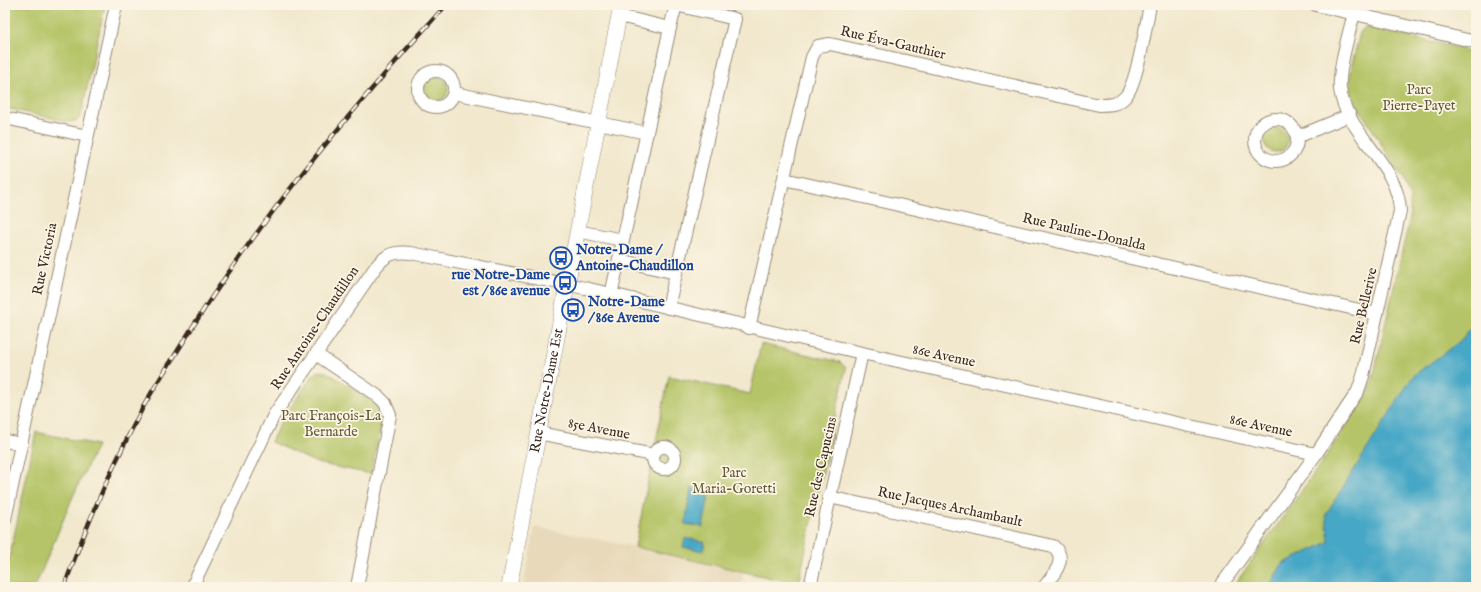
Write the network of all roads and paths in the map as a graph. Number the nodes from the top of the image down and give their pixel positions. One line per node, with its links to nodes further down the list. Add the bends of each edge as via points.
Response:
1 (116, 5): 13 (street, Rue Victoria)
2 (1150, 5): 15 (street, Rue Éva-Gauthier, via 1131,90 1119,102 1110,105 1099,105 830,44 818,46 812,57)
3 (1316, 5): 4 (street)
4 (1355, 9): 7 (street); 9 (street, Rue Bellerive, via 1340,81 1342,100)
5 (620, 11): 6 (street); 11 (main road, Rue Notre-Dame Est)
6 (670, 28): 12 (street); 19 (street, via 676,5 735,19)
7 (1476, 42)
8 (454, 93): 11 (street)
9 (1350, 115): 14 (street); 23 (street, Rue Bellerive, via 1394,183 1400,201 1399,220)
10 (5, 118): 13 (street)
11 (598, 122): 12 (street); 16 (main road, Rue Notre-Dame Est)
12 (647, 133): 17 (street)
13 (87, 136): 29 (street, Rue Victoria)
14 (1297, 137)
15 (784, 179): 23 (street, Rue Pauline-Donalda); 24 (street, Rue Éva-Gauthier)
16 (577, 231): 17 (street); 20 (main road, Rue Notre-Dame Est)
17 (623, 240): 18 (street)
18 (619, 260): 19 (street); 21 (street)
19 (676, 273): 22 (street)
20 (567, 285): 21 (street, 86e Avenue); 25 (street, Rue Antoine-Chaudillon, via 411,253 390,253 375,268); 27 (main road, Rue Notre-Dame Est)
21 (611, 295): 22 (street, 86e Avenue)
22 (668, 308): 24 (street, 86e Avenue)
23 (1377, 314): 30 (street, Rue Bellerive, via 1360,387)
24 (750, 328): 26 (street, 86e Avenue)
25 (316, 354): 34 (street, Rue Antoine-Chaudillon, via 274,415); 35 (street, via 379,396 390,415)
26 (862, 354): 30 (street, 86e Avenue); 32 (street, Rue des Capucins)
27 (538, 433): 31 (street, 85e Avenue); 36 (main road, Rue Notre-Dame Est)
28 (5, 440): 29 (street)
29 (21, 444): 33 (street, Rue Victoria)
30 (1316, 454): 39 (street, Rue Bellerive)
31 (654, 455)
32 (829, 497): 37 (street, Rue des Capucins); 38 (street, Rue Jacques Archambault, via 1046,544 1058,550 1060,555 1059,566)
33 (5, 519)
34 (192, 587)
35 (357, 587)
36 (509, 587)
37 (810, 587)
38 (1044, 587)
39 (1220, 587)

